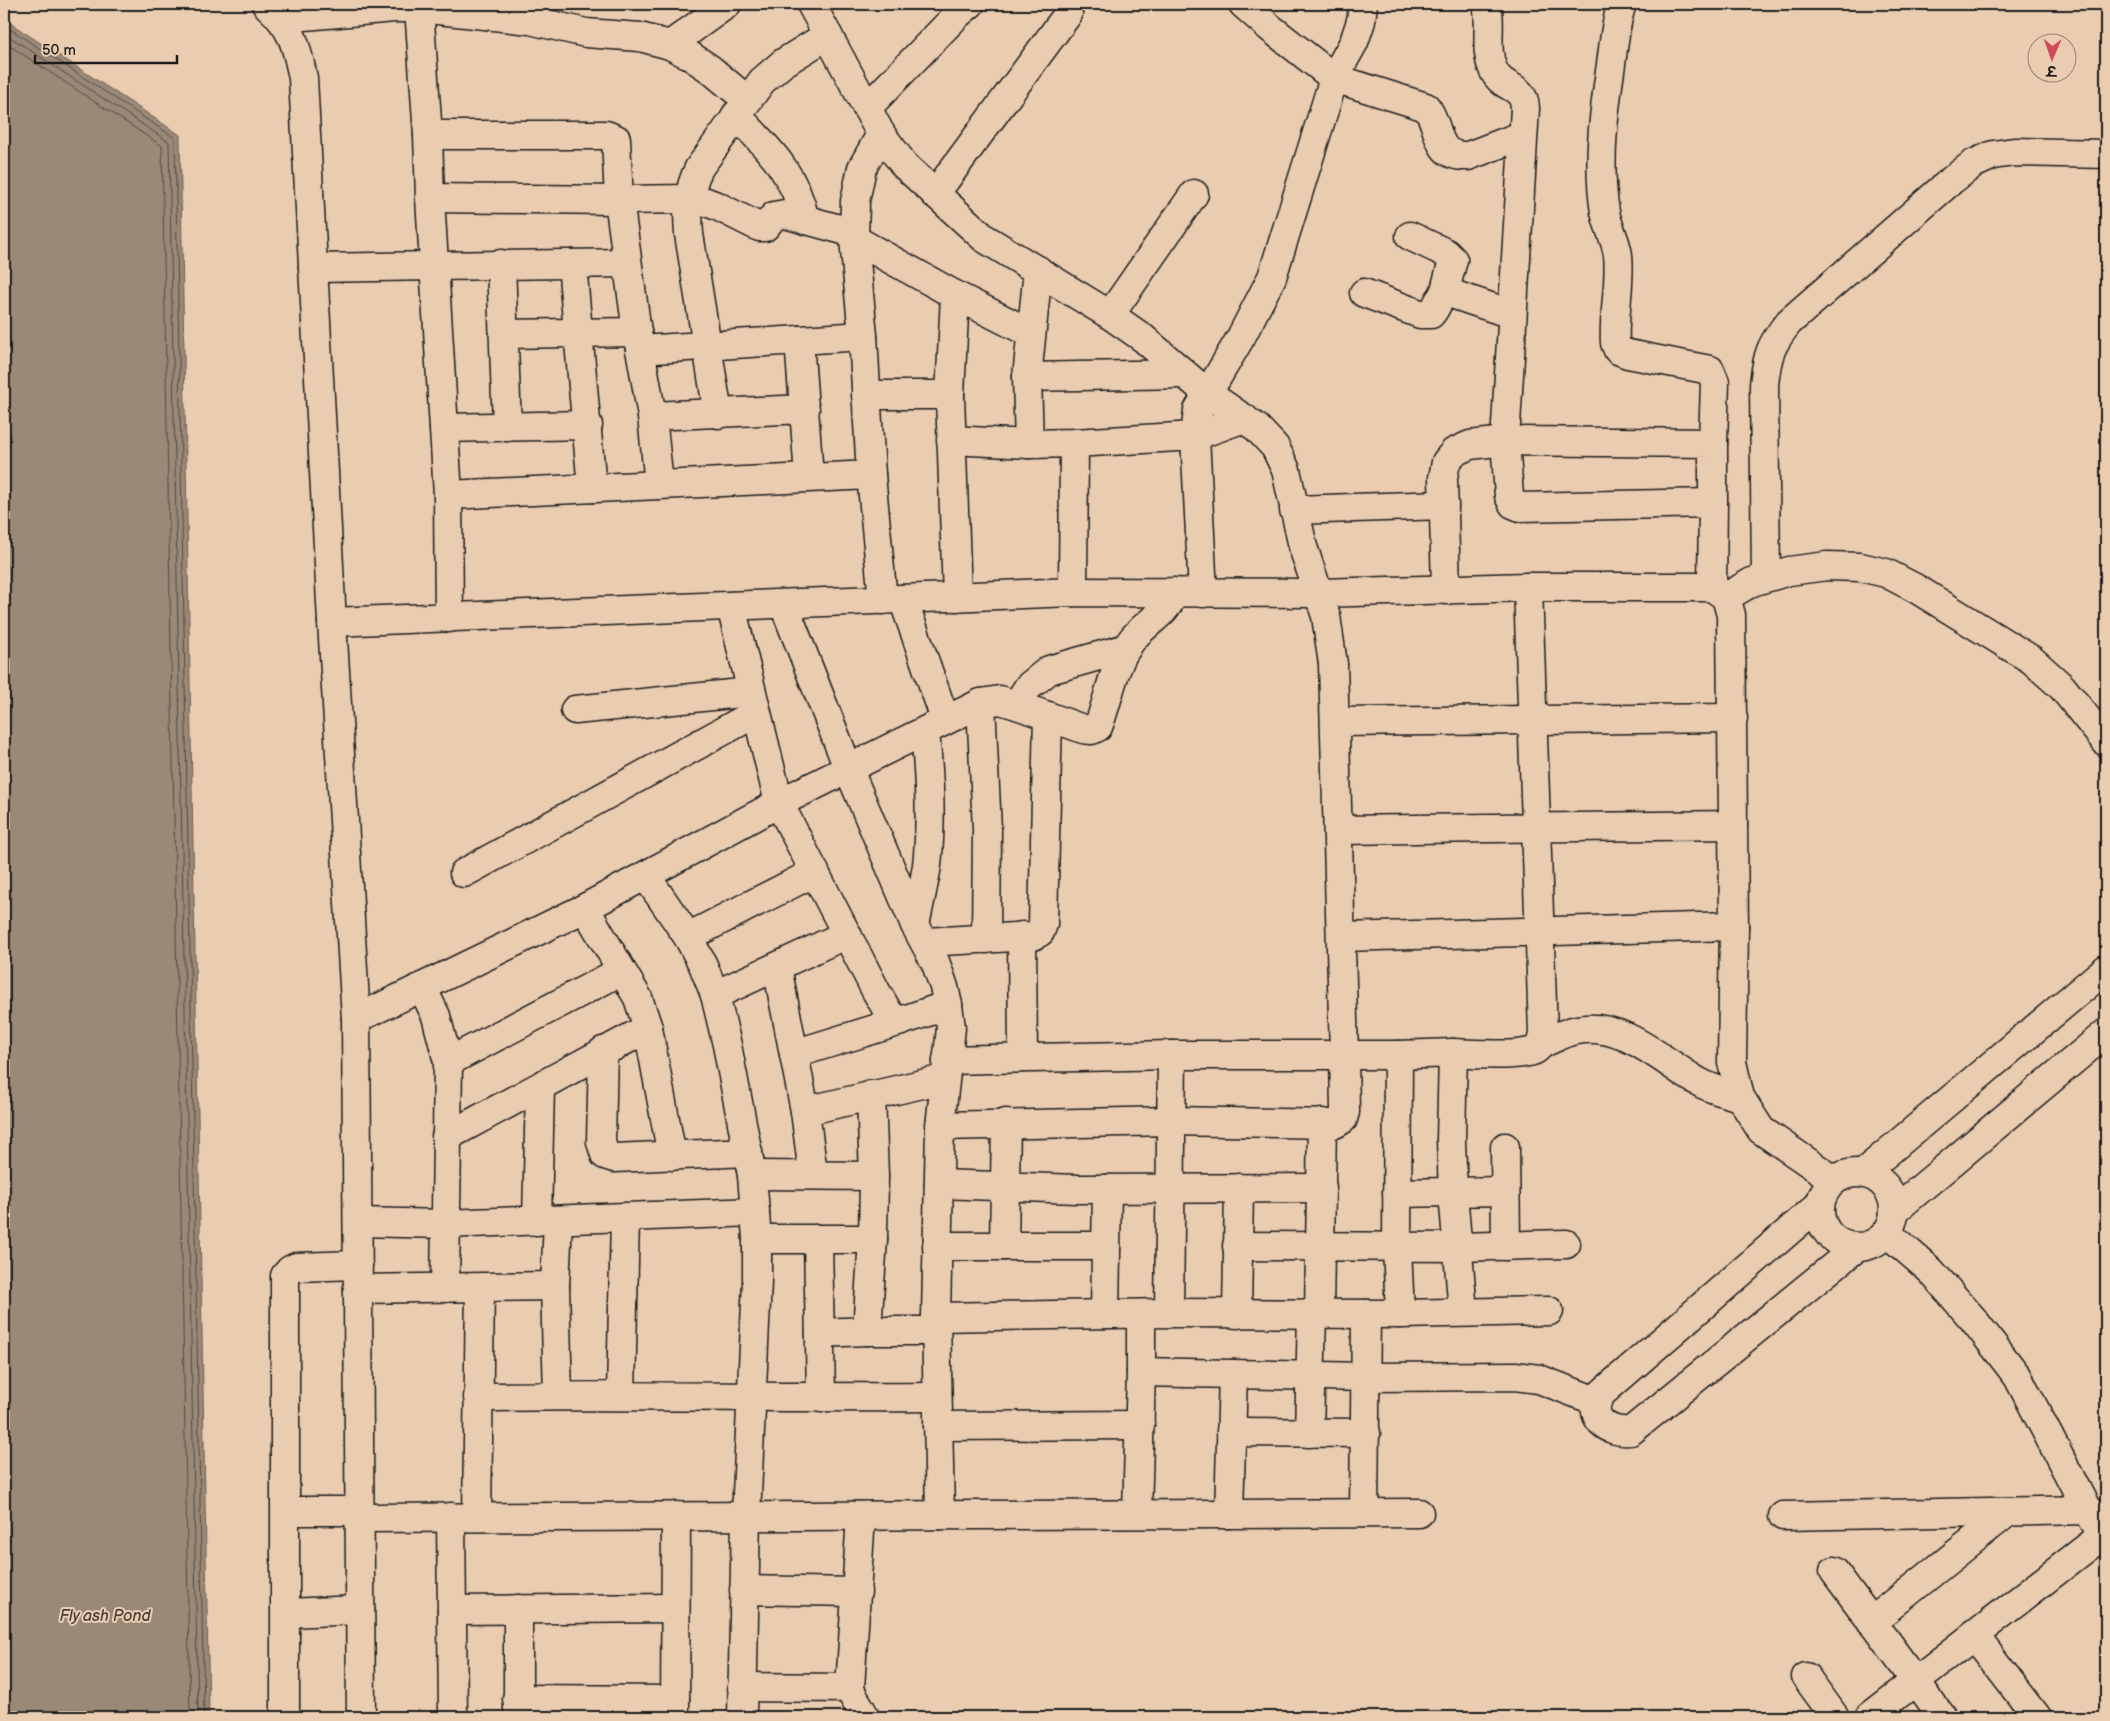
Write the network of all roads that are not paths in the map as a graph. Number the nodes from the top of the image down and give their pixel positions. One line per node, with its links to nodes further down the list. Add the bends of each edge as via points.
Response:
1 (727, 4): 13 (street)
2 (812, 4): 12 (street)
3 (970, 4): 16 (street)
4 (1243, 4): 14 (street)
5 (1363, 4): 14 (street, via 1354,42)
6 (1487, 4): 19 (street, via 1492,67 1497,79 1522,94)
7 (1622, 4): 63 (street, via 1604,110 1602,150 1605,212 1618,256 1615,343 1618,350 1628,354 1710,370 1715,382)
8 (403, 7): 9 (street); 10 (street); 18 (street)
9 (274, 11): 33 (street, via 295,42 303,78)
10 (532, 12): 13 (street, via 586,33 640,37)
11 (1068, 14): 21 (street)
12 (828, 35): 15 (street, via 783,63); 16 (street)
13 (670, 45): 15 (street, via 710,68)
14 (1334, 78): 19 (street, via 1426,107 1431,112 1439,141 1451,154 1468,156); 49 (street, via 1272,277)
15 (742, 107): 24 (street, via 698,168); 26 (street, via 794,184)
16 (867, 108): 17 (street)
17 (881, 134): 21 (street, via 905,166); 27 (street, via 862,168 854,201)
18 (428, 135): 23 (street); 25 (street, via 606,135 616,139)
19 (1524, 135): 39 (street)
20 (2106, 154): 73 (street, via 2014,152 1992,155 1973,164 1789,322 1774,340 1764,385)
21 (936, 194): 34 (street, via 984,238)
22 (1194, 194): 38 (street)
23 (430, 198): 25 (street); 32 (street)
24 (689, 199): 25 (street); 26 (street, via 717,206 760,227 765,227 780,214); 46 (street, via 689,234)
25 (619, 200): 29 (street)
26 (804, 220): 27 (street)
27 (854, 236): 37 (street); 43 (street)
28 (1410, 236): 36 (street, via 1446,253 1453,260)
29 (627, 263): 31 (street); 45 (street)
30 (501, 264): 31 (street); 32 (street); 42 (street)
31 (572, 264): 40 (street)
32 (435, 265): 33 (street); 58 (street)
33 (313, 268): 86 (street)
34 (1038, 270): 38 (street); 41 (street)
35 (1364, 293): 36 (street, via 1426,315 1434,311)
36 (1444, 294): 39 (street, via 1456,294)
37 (955, 295): 41 (street); 51 (street)
38 (1110, 314): 47 (street)
39 (1512, 314): 61 (street)
40 (580, 333): 42 (street); 45 (street); 56 (street)
41 (1030, 333): 48 (street)
42 (504, 334): 57 (street)
43 (863, 336): 44 (street); 50 (street)
44 (800, 340): 46 (street); 52 (street)
45 (638, 341): 46 (street); 54 (street)
46 (707, 346): 53 (street)
47 (1184, 374): 48 (street); 49 (street)
48 (1027, 377): 64 (street)
49 (1207, 393): 55 (street); 59 (street, via 1198,410)
50 (866, 395): 51 (street); 65 (street)
51 (950, 395): 60 (street)
52 (805, 409): 53 (street); 66 (street)
53 (718, 414): 54 (street)
54 (652, 416): 67 (street)
55 (1244, 418): 59 (street); 72 (street, via 1275,447 1286,470)
56 (588, 425): 57 (street); 68 (street)
57 (507, 426): 58 (street)
58 (444, 428): 69 (street)
59 (1195, 436): 62 (street); 78 (street)
60 (951, 440): 64 (street); 81 (street)
61 (1505, 440): 63 (street); 70 (street, via 1509,496 1513,504 1520,507); 71 (street, via 1470,445 1454,452 1446,462)
62 (1074, 443): 64 (street); 76 (street)
63 (1714, 443): 70 (street)
64 (1029, 444)
65 (871, 475): 66 (street); 82 (street)
66 (809, 477): 67 (street)
67 (659, 485): 68 (street)
68 (592, 488): 69 (street)
69 (448, 495): 85 (street)
70 (1713, 503): 79 (street)
71 (1444, 505): 72 (street); 75 (street)
72 (1294, 510): 80 (street)
73 (1766, 577): 79 (street); 97 (street, via 1827,566 1860,567 1886,573 2032,660 2062,686)
74 (1528, 587): 75 (street); 79 (street); 94 (street)
75 (1446, 590): 80 (street)
76 (1073, 592): 77 (street); 81 (street)
77 (1174, 592): 78 (street); 87 (street, via 1169,605 1144,627)
78 (1202, 592): 80 (street)
79 (1719, 592): 93 (street, via 1731,615)
80 (1319, 593): 95 (street, via 1333,664)
81 (957, 597): 82 (street)
82 (893, 600): 83 (street); 96 (street)
83 (784, 604): 84 (street); 98 (street)
84 (731, 606): 85 (street); 88 (street)
85 (450, 618): 86 (street)
86 (332, 622): 121 (street)
87 (1127, 648): 90 (street, via 1049,670 1028,687); 92 (street, via 1098,727 1083,729)
88 (754, 703): 91 (street); 99 (street); 104 (street)
89 (981, 703): 90 (street, via 1000,700); 96 (street); 114 (street, via 987,830)
90 (1017, 705): 92 (street)
91 (576, 710)
92 (1048, 716): 111 (street, via 1043,924 1040,932)
93 (1733, 718): 94 (street); 100 (street)
94 (1534, 721): 95 (street); 101 (street)
95 (1335, 722): 102 (street)
96 (935, 725): 98 (street); 109 (street)
97 (2106, 742)
98 (848, 768): 99 (street); 109 (street)
99 (779, 803): 103 (street); 105 (street)
100 (1733, 825): 101 (street); 107 (street)
101 (1536, 828): 102 (street); 108 (street)
102 (1339, 830): 113 (street)
103 (815, 872): 110 (street); 112 (street)
104 (464, 873)
105 (646, 876): 106 (street); 112 (street)
106 (585, 908): 117 (street); 118 (street)
107 (1734, 926): 108 (street); 137 (street, via 1732,1062)
108 (1539, 932): 113 (street); 125 (street)
109 (920, 933): 114 (street); 120 (street, via 936,964)
110 (847, 934): 115 (street); 122 (street, via 890,1014)
111 (1022, 936): 114 (street); 132 (street)
112 (688, 937): 119 (street)
113 (1342, 937): 128 (street)
114 (986, 939)
115 (777, 966): 119 (street); 127 (street)
116 (2106, 969): 147 (street)
117 (620, 971): 123 (street, via 638,998); 133 (street)
118 (422, 987): 121 (street); 133 (street, via 436,1016)
119 (715, 995): 146 (street)
120 (948, 1005): 122 (street); 134 (street, via 951,1028)
121 (356, 1019): 164 (street)
122 (901, 1021): 127 (street)
123 (648, 1028): 126 (street); 145 (street)
124 (2106, 1033): 165 (street)
125 (1541, 1044): 129 (street, via 1534,1052 1522,1054); 137 (street, via 1576,1030 1593,1028 1610,1032 1635,1040 1699,1082)
126 (604, 1051): 135 (street); 145 (street, via 601,1142 605,1155 614,1158)
127 (794, 1054): 138 (street)
128 (1344, 1054): 130 (street); 131 (street); 141 (street, via 1343,1119 1336,1124)
129 (1453, 1054): 131 (street); 159 (street)
130 (1172, 1055): 132 (street); 139 (street)
131 (1398, 1055): 158 (street)
132 (1022, 1058): 134 (street)
133 (448, 1062): 143 (street)
134 (946, 1069): 136 (street); 142 (street)
135 (540, 1087): 143 (street); 163 (street)
136 (871, 1095): 138 (street); 149 (street)
137 (1740, 1098): 150 (street, via 1761,1130)
138 (804, 1111): 148 (street)
139 (1171, 1121): 140 (street); 141 (street); 153 (street)
140 (1006, 1123): 142 (street); 152 (street)
141 (1322, 1123): 155 (street)
142 (940, 1126): 151 (street)
143 (446, 1138): 166 (street)
144 (1505, 1147): 157 (street)
145 (672, 1156): 146 (street)
146 (750, 1164): 148 (street); 161 (street)
147 (1863, 1173): 150 (street); 165 (street, via 1876,1179 1893,1199)
148 (813, 1174): 149 (street)
149 (874, 1176): 169 (street)
150 (1834, 1180): 160 (street, via 1822,1195)
151 (939, 1184): 152 (street); 171 (street)
152 (1005, 1186): 156 (street); 172 (street)
153 (1170, 1188): 154 (street); 156 (street); 186 (street)
154 (1238, 1188): 155 (street); 174 (street)
155 (1322, 1188): 176 (street)
156 (1107, 1189): 173 (street)
157 (1505, 1191): 159 (street); 175 (street)
158 (1397, 1193): 159 (street); 177 (street)
159 (1453, 1193): 178 (street)
160 (1820, 1204): 179 (street, via 1826,1231 1844,1246); 206 (street)
161 (755, 1212): 162 (street); 167 (street)
162 (625, 1218): 163 (street); 200 (street)
163 (547, 1221): 166 (street); 181 (street)
164 (358, 1222): 166 (street); 180 (street)
165 (1891, 1222): 179 (street, via 1878,1241); 212 (street, via 1973,1318 2018,1377)
166 (445, 1224): 182 (street)
167 (757, 1239): 168 (street); 203 (street)
168 (818, 1239): 169 (street); 195 (street)
169 (873, 1239): 194 (street)
170 (1566, 1244): 175 (street)
171 (937, 1246): 172 (street); 193 (street)
172 (1004, 1246): 173 (street)
173 (1106, 1246): 187 (street)
174 (1237, 1246): 176 (street); 189 (street)
175 (1506, 1246): 178 (street)
176 (1321, 1247): 177 (street); 190 (street)
177 (1397, 1247): 178 (street); 192 (street)
178 (1457, 1247): 185 (street)
179 (1856, 1248): 206 (street, via 1631,1430 1620,1432 1610,1429 1597,1415)
180 (358, 1277): 182 (street); 213 (street, via 296,1267 285,1276); 219 (street)
181 (555, 1286): 183 (street); 201 (street)
182 (446, 1288): 183 (street)
183 (480, 1288): 202 (street)
184 (1548, 1311): 185 (street)
185 (1463, 1312): 192 (street)
186 (1169, 1313): 188 (street); 189 (street)
187 (1105, 1314): 188 (street); 193 (street)
188 (1141, 1314): 196 (street)
189 (1237, 1314): 190 (street)
190 (1316, 1314): 191 (street); 198 (street)
191 (1366, 1314): 192 (street); 199 (street)
192 (1400, 1314)
193 (936, 1324): 194 (street); 204 (street)
194 (867, 1331): 195 (street)
195 (820, 1333): 205 (street)
196 (1141, 1372): 197 (street); 207 (street)
197 (1233, 1374): 198 (street); 209 (street)
198 (1311, 1376): 199 (street); 210 (street)
199 (1366, 1377): 206 (street, via 1515,1376 1539,1379); 211 (street)
200 (621, 1395): 201 (street); 203 (street)
201 (558, 1396): 202 (street)
202 (478, 1397): 225 (street)
203 (751, 1397): 205 (street); 222 (street)
204 (937, 1397): 205 (street); 208 (street)
205 (821, 1398)
206 (1596, 1401)
207 (1140, 1425): 208 (street); 217 (street)
208 (938, 1426): 220 (street)
209 (1231, 1432): 210 (street); 218 (street)
210 (1309, 1433): 211 (street)
211 (1366, 1433): 215 (street)
212 (2088, 1510): 214 (street); 226 (street)
213 (286, 1511): 219 (street); 234 (street)
214 (2008, 1512): 224 (street); 235 (street)
215 (1364, 1513): 216 (street); 218 (street)
216 (1419, 1513)
217 (1137, 1514): 218 (street); 220 (street)
218 (1229, 1514)
219 (360, 1515): 225 (street); 232 (street)
220 (940, 1515): 223 (street)
221 (676, 1516): 222 (street); 225 (street); 230 (street)
222 (746, 1516): 223 (street); 228 (street)
223 (861, 1516): 229 (street)
224 (1783, 1516)
225 (464, 1517): 233 (street)
226 (2105, 1538): 236 (street)
227 (1834, 1571): 235 (street)
228 (744, 1590): 229 (street); 239 (street)
229 (857, 1592): 240 (street)
230 (675, 1608): 231 (street); 242 (street)
231 (518, 1609): 233 (street); 241 (street)
232 (360, 1610): 234 (street); 244 (street)
233 (452, 1610): 245 (street)
234 (286, 1613): 243 (street)
235 (1870, 1622): 238 (street)
236 (1974, 1636): 238 (street); 251 (street)
237 (1806, 1677): 248 (street)
238 (1914, 1681): 249 (street); 250 (street)
239 (742, 1687): 240 (street); 246 (street)
240 (850, 1688): 247 (street)
241 (518, 1708): 242 (street)
242 (675, 1709)
243 (285, 1717)
244 (360, 1717)
245 (453, 1717)
246 (742, 1717)
247 (865, 1717)
248 (1836, 1717)
249 (1869, 1717)
250 (1942, 1717)
251 (2037, 1717)

